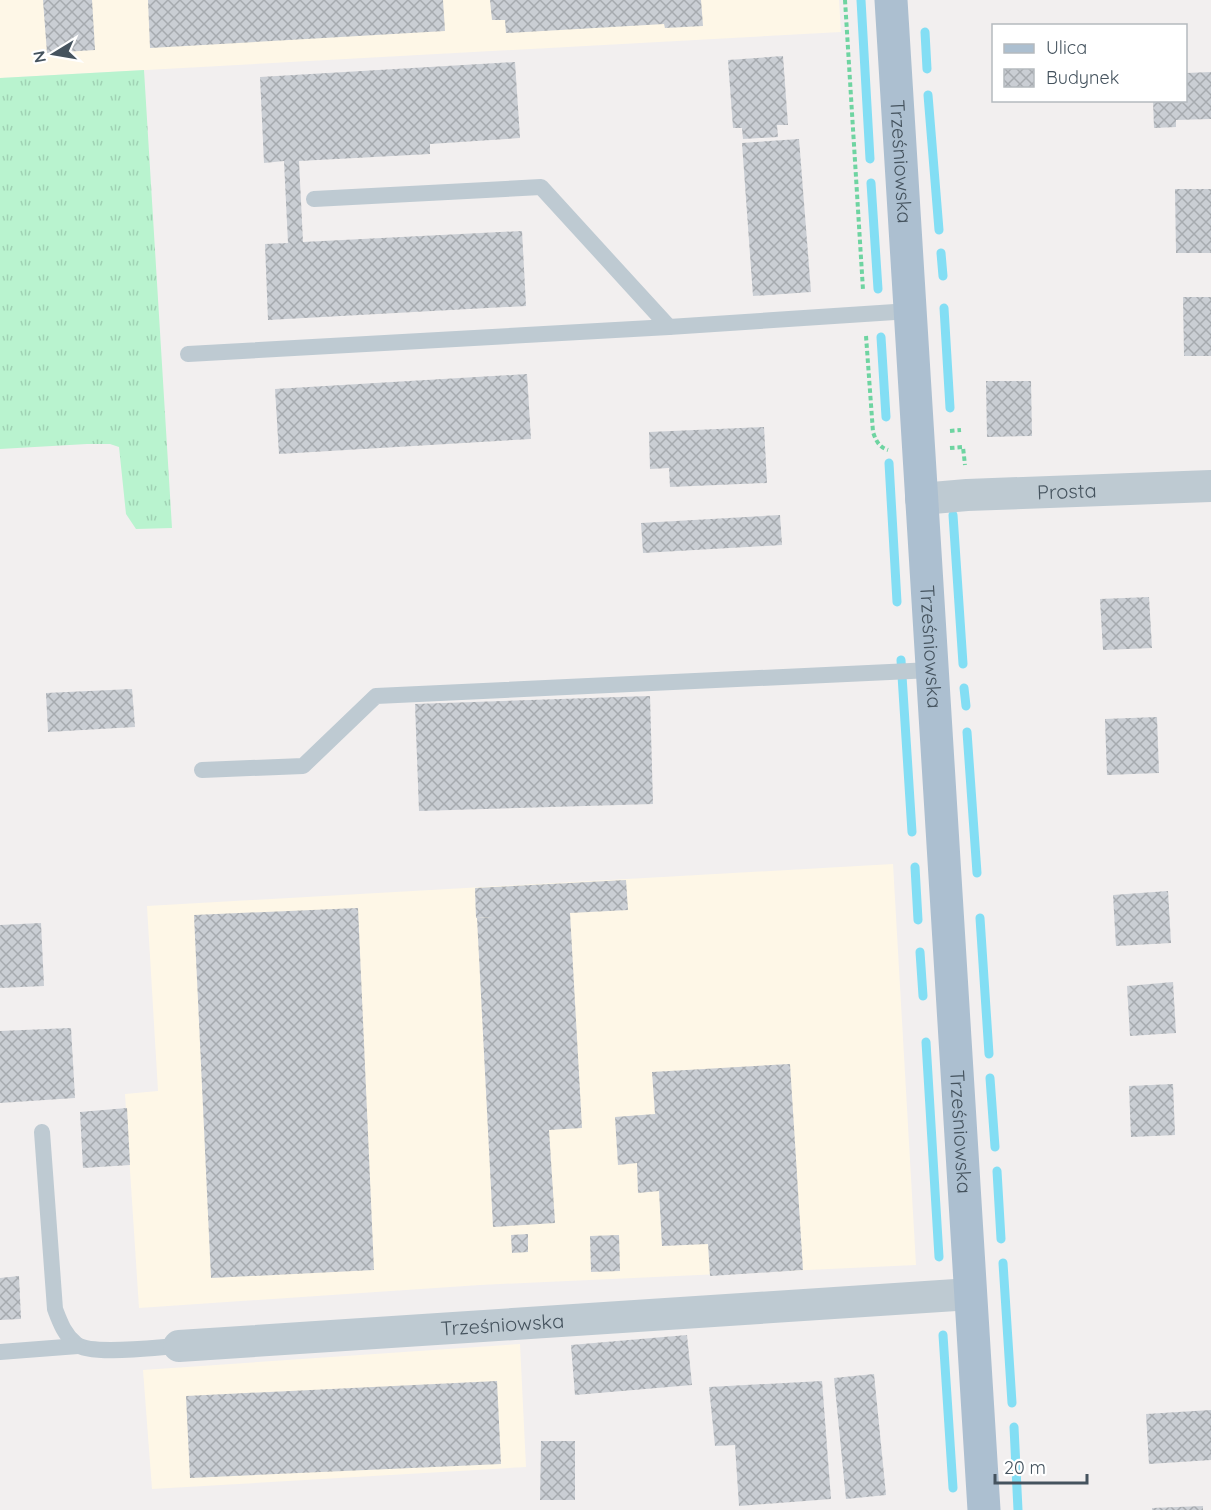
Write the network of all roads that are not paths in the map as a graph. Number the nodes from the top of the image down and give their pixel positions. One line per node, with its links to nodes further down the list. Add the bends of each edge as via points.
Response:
1 (891, 0): 3 (main road, Trześniowska)
2 (314, 199): 4 (lane, via 541,187)
3 (910, 310): 4 (lane); 7 (main road, Trześniowska)
4 (669, 327): 5 (lane)
5 (188, 354)
6 (1211, 486): 7 (street, Prosta)
7 (921, 499): 8 (main road, Trześniowska)
8 (932, 670): 9 (lane, via 376,696 303,766); 11 (main road, Trześniowska)
9 (202, 770)
10 (42, 1132): 12 (lane, via 55,1309 63,1330)
11 (971, 1294): 13 (street, Trześniowska); 15 (main road, Trześniowska)
12 (78, 1346): 13 (lane, via 99,1351); 14 (lane)
13 (179, 1346)
14 (0, 1352)
15 (984, 1510)

